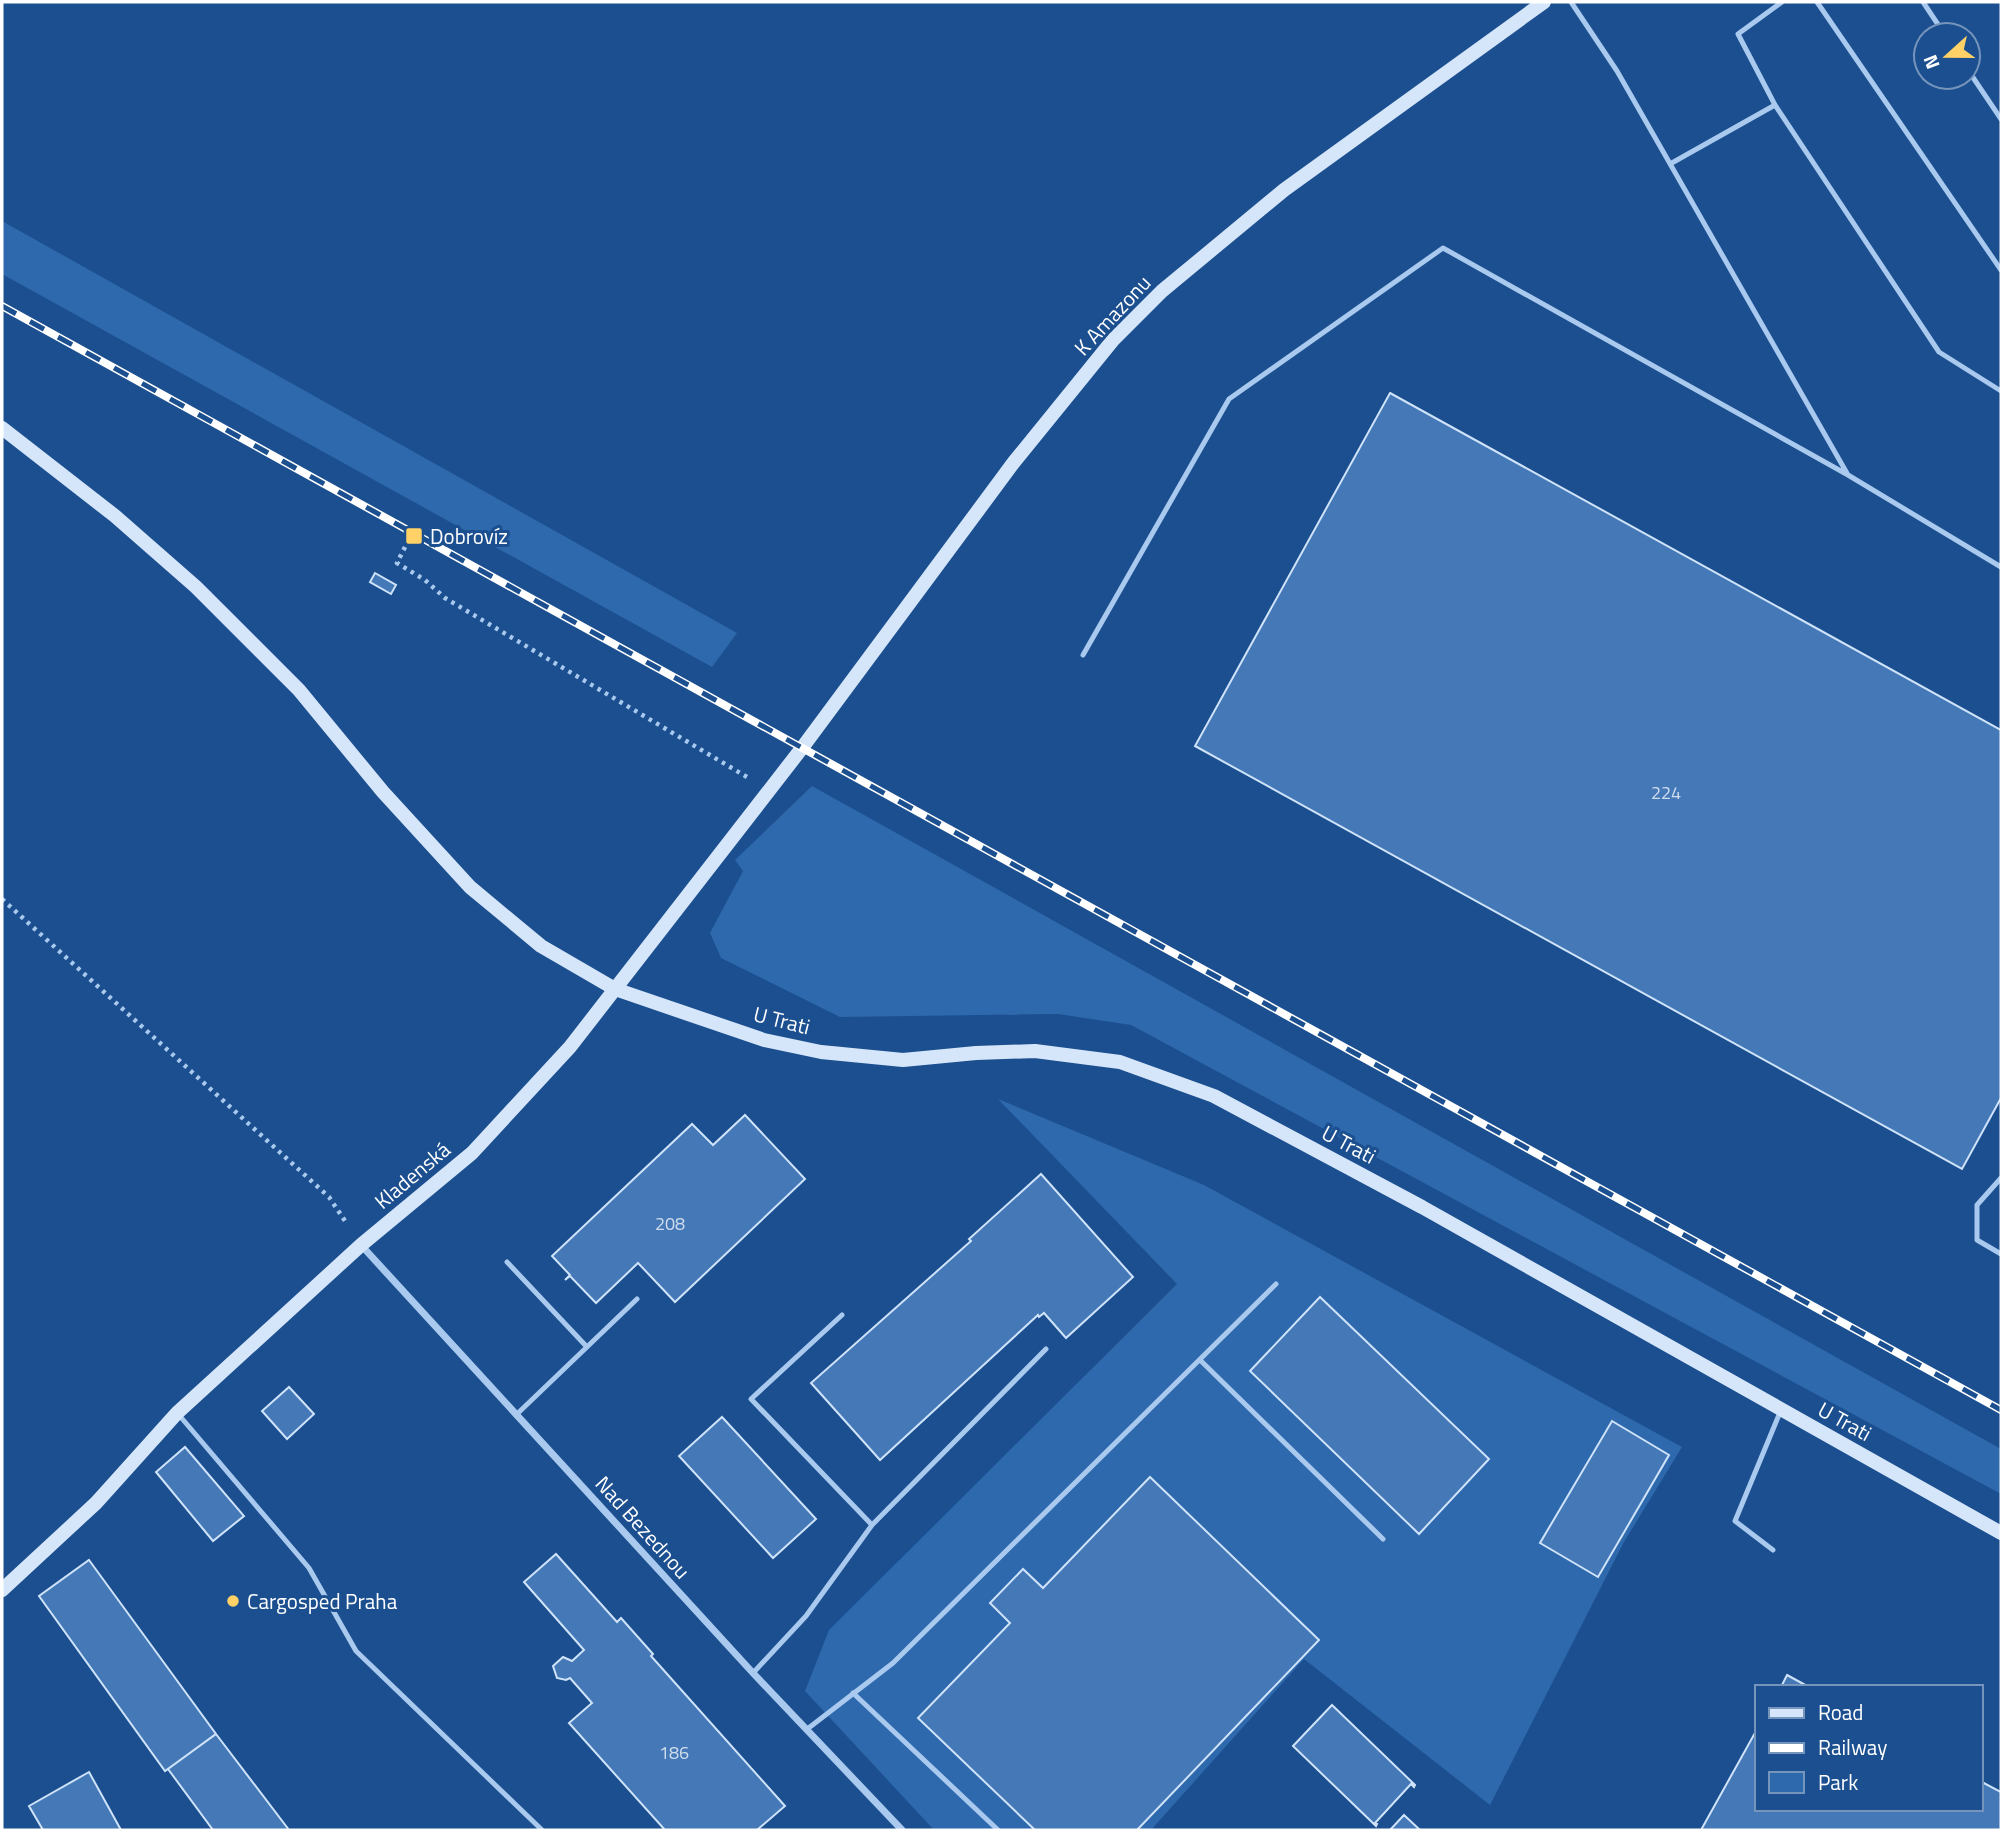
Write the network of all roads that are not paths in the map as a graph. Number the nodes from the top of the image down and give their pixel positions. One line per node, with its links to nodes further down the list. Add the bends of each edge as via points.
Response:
1 (1544, 2): 17 (street, K Amazonu, via 1284,190 1152,301 1113,340 1014,462)
2 (1571, 2): 10 (lane)
3 (1782, 2): 8 (lane, via 1738,34)
4 (1817, 2): 11 (lane)
5 (1923, 2): 6 (lane)
6 (1936, 21)
7 (1982, 91): 9 (lane)
8 (1775, 105): 10 (lane); 12 (lane, via 1939,352)
9 (2001, 119)
10 (1670, 164): 14 (lane)
11 (2001, 270)
12 (2001, 391)
13 (2, 428): 18 (street, U Trati, via 196,587 299,690 470,887 541,946)
14 (1848, 475): 15 (lane); 16 (lane, via 1443,248 1229,398)
15 (2001, 567)
16 (1083, 655)
17 (802, 747): 18 (street, Kladenská)
18 (615, 989): 20 (street, Kladenská, via 570,1046 471,1153); 29 (street, U Trati, via 764,1040 821,1052 903,1060 1035,1051 1120,1062 1214,1096 1434,1213)
19 (2001, 1178): 21 (lane, via 1977,1205 1977,1240)
20 (361, 1245): 30 (street, Kladenská); 31 (street, Nad Bezednou)
21 (2001, 1254)
22 (507, 1262): 26 (lane)
23 (1276, 1284): 28 (lane)
24 (637, 1299): 26 (lane)
25 (842, 1315): 32 (lane, via 751,1399)
26 (587, 1347): 31 (lane)
27 (1046, 1349): 32 (lane)
28 (1200, 1360): 34 (lane); 38 (lane, via 894,1663)
29 (1782, 1409): 33 (street, U Trati); 35 (lane, via 1735,1521)
30 (177, 1413): 36 (street, Kladenská, via 96,1503); 40 (lane, via 309,1568 356,1651)
31 (516, 1415): 37 (street, Nad Bezednou)
32 (872, 1525): 37 (lane, via 806,1616)
33 (2001, 1533)
34 (1383, 1539)
35 (1773, 1550)
36 (2, 1590)
37 (753, 1673): 39 (street, Nad Bezednou)
38 (853, 1693): 39 (lane); 42 (lane)
39 (806, 1730): 41 (street, Nad Bezednou)
40 (542, 1830)
41 (902, 1830)
42 (998, 1830)

